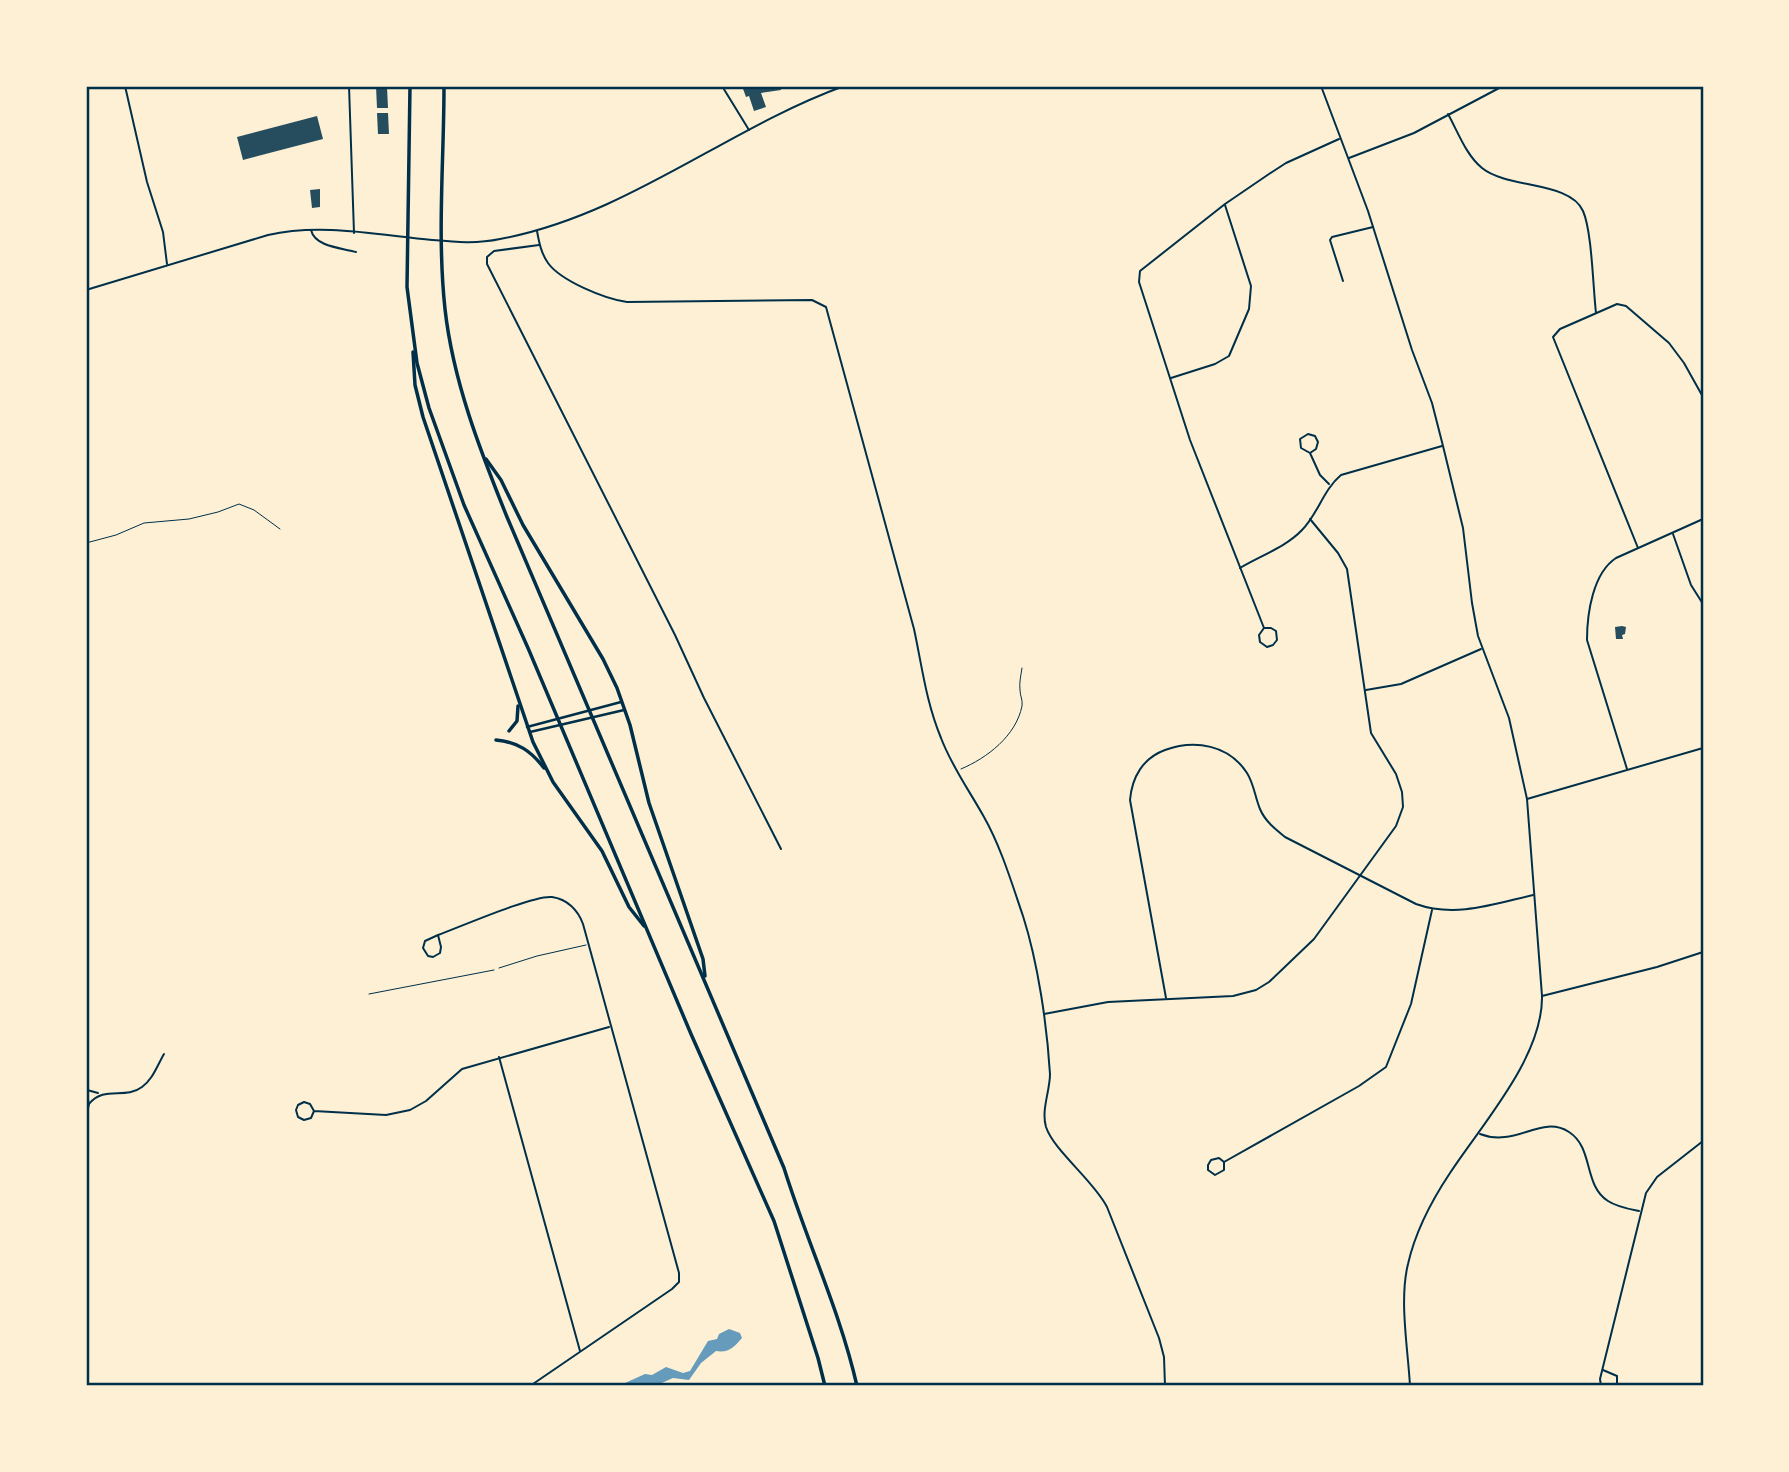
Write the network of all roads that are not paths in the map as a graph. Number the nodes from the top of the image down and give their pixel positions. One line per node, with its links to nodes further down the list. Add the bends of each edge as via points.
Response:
1 (125, 86): 20 (street)
2 (349, 86): 17 (street)
3 (410, 86): 24 (highway, via 406,259)
4 (444, 86): 28 (highway, via 445,309)
5 (722, 86): 10 (street)
6 (844, 86): 10 (street)
7 (1321, 86): 11 (street)
8 (1503, 86): 9 (street)
9 (1448, 114): 12 (street, via 1414,133); 23 (street, via 1474,161 1489,173 1559,192 1579,204 1586,222)
10 (749, 130): 16 (street, via 599,209)
11 (1340, 139): 12 (street); 13 (street, via 1286,163)
12 (1348, 158): 14 (street)
13 (1225, 204): 25 (street, via 1145,265 1139,275); 25 (street, via 1251,286 1249,309 1229,356)
14 (1373, 227): 21 (street, via 1332,237); 27 (street)
15 (311, 229): 17 (street); 19 (street, via 319,242); 20 (street, via 268,234)
16 (537, 231): 17 (street, via 489,241 455,242); 18 (street)
17 (354, 233)
18 (540, 245): 51 (street, via 494,251 487,264); 63 (street, via 557,272 619,301 812,300 826,307 914,629 931,709 956,771 988,826 1017,899)
19 (356, 252)
20 (168, 265): 22 (street)
21 (1343, 281)
22 (86, 290)
23 (1596, 314): 26 (street, via 1617,304 1634,311 1670,344); 34 (street, via 1559,329 1553,337)
24 (414, 342): 40 (highway, via 415,386 423,417); 55 (highway, via 449,469)
25 (1169, 378): 35 (street)
26 (1703, 397)
27 (1443, 446): 30 (street, via 1346,473); 38 (street, via 1463,528)
28 (481, 452): 41 (highway, via 603,659); 60 (highway)
29 (1310, 453): 29 (street, via 1318,442 1308,434 1300,444); 30 (street, via 1320,475)
30 (1331, 485): 31 (street)
31 (1310, 519): 35 (street, via 1291,540); 39 (street, via 1348,569)
32 (1703, 519): 33 (street)
33 (1673, 533): 34 (street); 36 (street, via 1691,585)
34 (1638, 548): 48 (street, via 1608,563 1600,574 1587,630 1590,654)
35 (1240, 568): 37 (street)
36 (1703, 604)
37 (1264, 628): 37 (street, via 1260,642 1267,647 1277,640 1277,634)
38 (1482, 648): 39 (street, via 1401,684); 50 (street, via 1509,718)
39 (1365, 690): 52 (street, via 1370,733 1400,782 1403,799 1396,826)
40 (518, 701): 43 (highway); 44 (highway, via 517,721)
41 (621, 702): 42 (highway); 43 (main road)
42 (624, 710): 45 (main road); 60 (highway, via 649,803 703,959)
43 (527, 727): 45 (highway)
44 (509, 731)
45 (530, 732): 49 (highway)
46 (496, 740): 49 (highway, via 528,750)
47 (1703, 748): 48 (street)
48 (1627, 769): 50 (street)
49 (548, 773): 55 (highway, via 602,851 629,907)
50 (1527, 799): 53 (street)
51 (780, 849)
52 (1360, 876): 54 (street); 62 (street, via 1314,939 1263,986 1233,996); 62 (street, via 1274,828 1262,813 1247,773 1230,755 1195,745 1158,753 1137,773 1130,800)
53 (1533, 895): 54 (street, via 1461,911); 61 (street)
54 (1432, 909): 74 (street, via 1411,1004 1385,1067 1359,1087)
55 (647, 930): 79 (highway, via 774,1221)
56 (438, 935): 56 (street, via 440,953 428,956 423,944); 57 (street, via 548,897 575,909)
57 (588, 944): 59 (lane); 64 (street)
58 (1703, 952): 61 (street)
59 (499, 968)
60 (706, 982): 80 (highway, via 784,1168 838,1314)
61 (1542, 996): 72 (street, via 1534,1038)
62 (1166, 999): 63 (street, via 1108,1002)
63 (1043, 1014): 81 (street, via 1050,1075 1046,1127 1107,1207 1159,1338)
64 (610, 1027): 66 (street); 76 (street, via 680,1278 676,1287)
65 (164, 1054): 68 (street, via 140,1089)
66 (499, 1057): 70 (street, via 460,1070 410,1110 377,1115); 76 (street)
67 (86, 1090): 68 (street); 69 (street)
68 (100, 1094): 69 (street)
69 (89, 1104): 71 (street)
70 (314, 1111): 70 (street, via 304,1102 296,1112 304,1120)
71 (86, 1117)
72 (1479, 1133): 75 (street, via 1504,1139 1539,1128 1561,1128 1580,1142 1600,1195 1613,1204); 82 (street, via 1436,1197 1408,1263 1405,1296)
73 (1703, 1141): 75 (street, via 1653,1181)
74 (1224, 1162): 74 (street, via 1213,1158 1208,1170 1220,1174)
75 (1640, 1211): 77 (street)
76 (580, 1352): 78 (street)
77 (1602, 1370): 83 (street); 84 (street, via 1617,1376)
78 (530, 1386)
79 (825, 1386)
80 (857, 1386)
81 (1165, 1386)
82 (1410, 1386)
83 (1601, 1386)
84 (1617, 1386)

